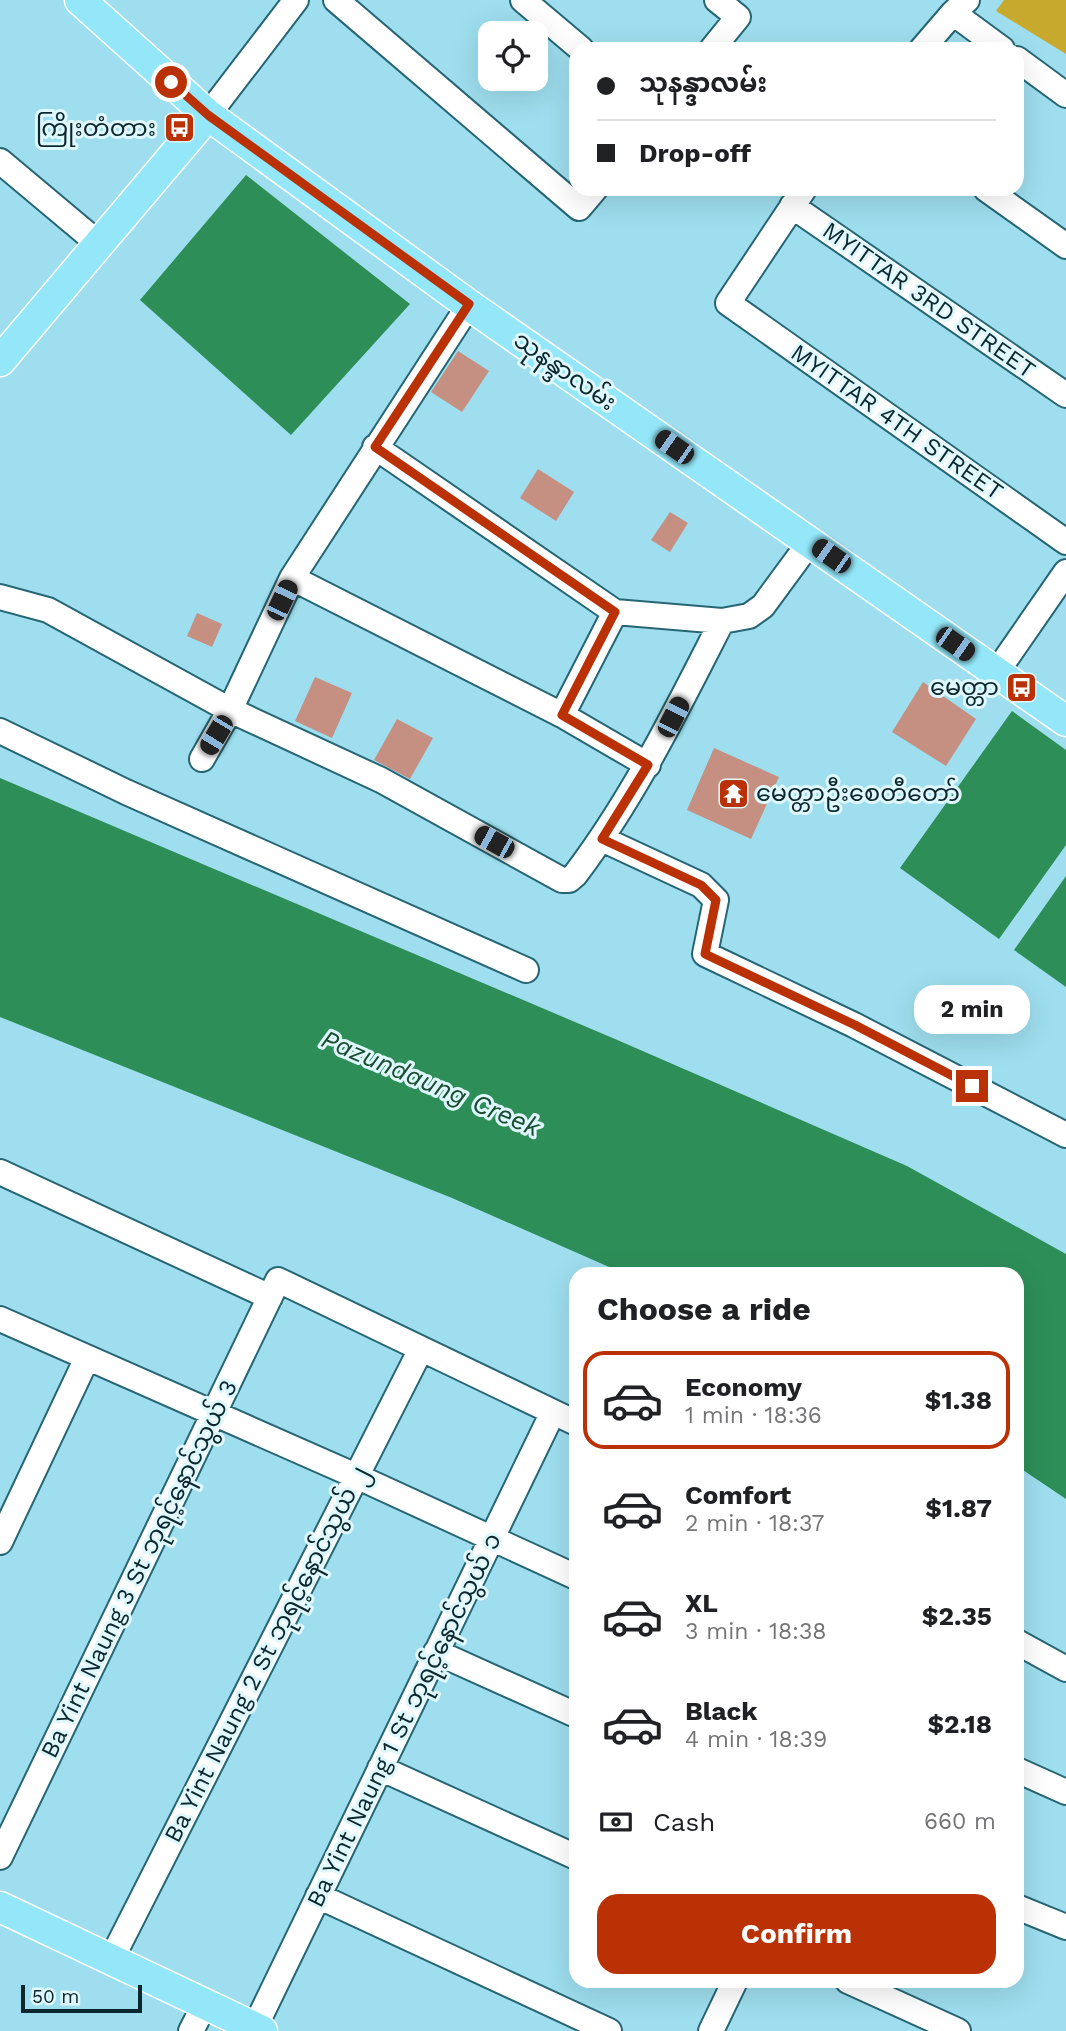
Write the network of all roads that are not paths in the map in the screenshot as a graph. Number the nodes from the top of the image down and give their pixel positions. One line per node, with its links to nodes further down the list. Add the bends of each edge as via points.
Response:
1 (80, 0): 13 (main road, သုနန္ဒာလမ်း)
2 (296, 0): 13 (street)
3 (336, 0): 15 (street, via 579,208)
4 (523, 0): 7 (street)
5 (717, 0): 8 (street, via 738,17)
6 (960, 6): 9 (street); 10 (street)
7 (573, 42)
8 (718, 42)
9 (928, 42)
10 (995, 42)
11 (1024, 65): 12 (street)
12 (1066, 95)
13 (208, 115): 18 (main road); 20 (main road, သုနန္ဒာလမ်း)
14 (0, 161): 18 (street)
15 (589, 196)
16 (996, 196): 19 (street)
17 (798, 198): 22 (street, MYITTAR 3RD STREET); 25 (street, MYITTAR 4TH STREET, via 728,303)
18 (99, 244): 21 (main road)
19 (1066, 246)
20 (469, 304): 23 (street); 24 (main road, သုနန္ဒာလမ်း)
21 (0, 361)
22 (1066, 394)
23 (375, 447): 27 (street); 29 (street)
24 (810, 542): 30 (street, via 757,612); 31 (main road, သုနန္ဒာလမ်း)
25 (1066, 542)
26 (1066, 572): 31 (street)
27 (292, 578): 32 (street); 33 (street)
28 (0, 597): 32 (street, via 48,610)
29 (615, 612): 30 (street); 33 (street)
30 (722, 621): 37 (street)
31 (996, 673): 34 (main road, သုနန္ဒာလမ်း)
32 (230, 710): 36 (street); 38 (street, via 381,780 562,880 575,875)
33 (562, 715): 37 (street)
34 (1066, 721)
35 (0, 732): 39 (street)
36 (202, 759)
37 (648, 765): 38 (street)
38 (602, 839): 40 (street, via 701,885 716,900 705,954 855,1025)
39 (526, 970)
40 (1066, 1135)
41 (0, 1172): 42 (street)
42 (274, 1289): 44 (street); 46 (street, Ba Yint Naung 3 St ဘုရင့်နောင်သွယ် 3)
43 (0, 1319): 45 (street)
44 (421, 1349): 47 (street); 49 (street, Ba Yint Naung 2 St ဘုရင့်နောင်သွယ် ၂)
45 (87, 1358): 46 (street); 51 (street)
46 (214, 1412): 49 (street); 61 (street, Ba Yint Naung 3 St ဘုရင့်နောင်သွယ် 3)
47 (553, 1412): 48 (street); 50 (street, Ba Yint Naung 1 St ဘုရင့်နောင်သွယ် ၁)
48 (569, 1420)
49 (356, 1476): 50 (street); 66 (street, Ba Yint Naung 2 St ဘုရင့်နောင်သွယ် ၂)
50 (491, 1540): 52 (street); 54 (street, Ba Yint Naung 1 St ဘုရင့်နောင်သွယ် ၁)
51 (0, 1542)
52 (569, 1574)
53 (1024, 1646): 55 (street)
54 (436, 1652): 56 (street); 57 (street, Ba Yint Naung 1 St ဘုရင့်နောင်သွယ် ၁)
55 (1066, 1669)
56 (569, 1712)
57 (380, 1768): 60 (street); 62 (street, Ba Yint Naung 1 St ဘုရင့်နောင်သွယ် ၁)
58 (1024, 1773): 59 (street)
59 (1066, 1792)
60 (569, 1854)
61 (0, 1857)
62 (318, 1896): 70 (street, Ba Yint Naung 1 St ဘုရင့်နောင်သွယ် ၁); 72 (street)
63 (0, 1907): 66 (main road)
64 (1024, 1909): 65 (street)
65 (1066, 1927)
66 (111, 1960): 69 (main road)
67 (732, 1988): 73 (street)
68 (863, 1988): 74 (street)
69 (205, 2004): 70 (main road); 71 (street)
70 (259, 2029)
71 (191, 2031)
72 (609, 2031)
73 (711, 2031)
74 (958, 2031)

